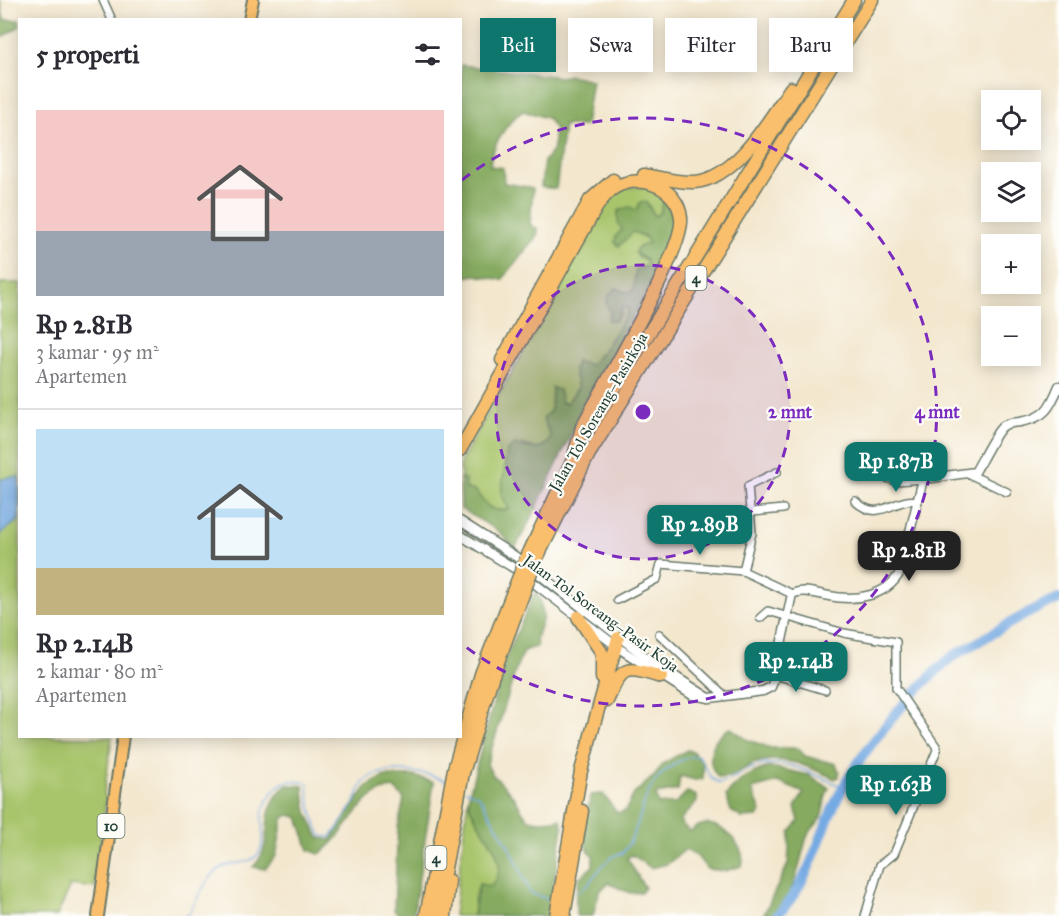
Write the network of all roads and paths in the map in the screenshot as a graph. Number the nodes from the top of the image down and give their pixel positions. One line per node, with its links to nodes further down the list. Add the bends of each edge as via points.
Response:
1 (103, 0): 5 (street)
2 (253, 0): 6 (highway)
3 (854, 0): 7 (highway, Jalan Tol Soreang–Pasirkoja / 4)
4 (872, 0): 25 (highway, Jalan Tol Soreang–Pasirkoja / 4, via 589,454)
5 (111, 18)
6 (249, 18)
7 (843, 18)
8 (803, 72): 11 (highway, via 750,146 720,173 695,182 631,175 611,180 600,189 578,221)
9 (809, 72): 13 (highway, Jalan Tol Soreang–Pasirkoja / 4)
10 (1059, 386): 16 (street, via 1045,414 1000,429 975,472)
11 (462, 430)
12 (462, 446): 13 (highway, via 596,208 615,187 628,182 650,183 676,201 682,220 680,237 582,427)
13 (576, 452): 25 (highway, Jalan Tol Soreang–Pasirkoja / 4)
14 (777, 472): 22 (street, via 748,486)
15 (870, 473): 17 (street, via 892,481)
16 (969, 474): 17 (street, via 932,475); 18 (street)
17 (923, 479): 20 (street)
18 (1007, 492)
19 (855, 501): 20 (street, via 871,510 886,510 906,500)
20 (917, 501): 27 (street, via 900,572 893,584 854,598 804,591)
21 (783, 509): 22 (street)
22 (752, 513): 26 (street, via 752,533)
23 (462, 522): 33 (street, Jalan Tol Soreang–Pasir Koja, via 521,560)
24 (462, 537): 29 (street, Jalan Tol Soreang–Pasir Koja, via 517,570)
25 (530, 562): 42 (highway, Jalan Tol Soreang–Pasirkoja / 4, bridge, via 460,772)
26 (743, 571): 27 (street); 28 (street, via 661,564 657,579)
27 (792, 594): 31 (street)
28 (617, 600)
29 (578, 617): 33 (street, Jalan Tol Soreang–Pasir Koja); 40 (highway, via 602,653)
30 (760, 618): 31 (street, via 768,611)
31 (785, 618): 34 (street); 49 (street, via 896,642 896,683 937,750 894,854 880,864)
32 (659, 634): 37 (street)
33 (620, 643): 35 (street, Jalan Tol Soreang–Pasir Koja); 38 (street, Jalan Tol Soreang–Pasir Koja); 39 (highway); 40 (highway)
34 (775, 675): 36 (street); 37 (street, via 768,690)
35 (661, 676): 38 (street, Jalan Tol Soreang–Pasir Koja, via 692,695); 39 (highway, via 626,670 618,678)
36 (825, 690)
37 (725, 696): 38 (street)
38 (710, 698)
39 (605, 708): 43 (highway)
40 (594, 727): 43 (highway, via 581,771)
41 (123, 738): 45 (highway, 10)
42 (454, 801): 46 (highway, 4); 47 (highway, 4); 48 (highway)
43 (566, 879): 44 (highway)
44 (561, 915)
45 (98, 916)
46 (426, 916)
47 (436, 916)
48 (445, 916)
49 (865, 916)

